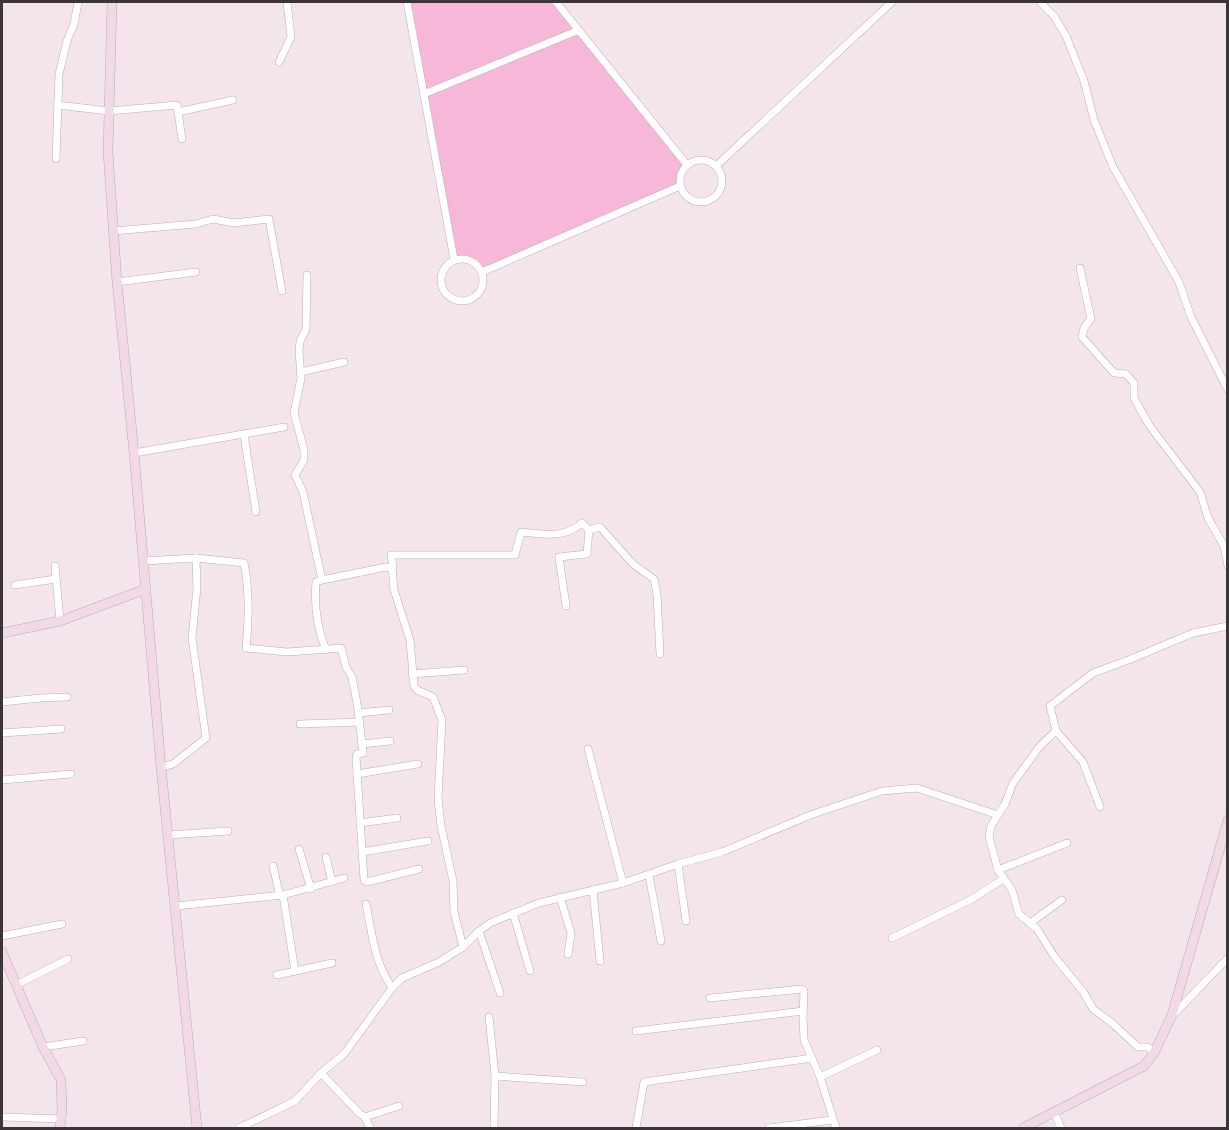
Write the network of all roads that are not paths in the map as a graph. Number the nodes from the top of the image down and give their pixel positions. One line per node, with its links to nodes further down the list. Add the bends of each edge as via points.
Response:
1 (78, 2): 12 (street, via 59,74)
2 (112, 2): 13 (main road)
3 (287, 2): 9 (street, via 291,37)
4 (407, 2): 10 (street)
5 (555, 2): 8 (street)
6 (892, 2): 18 (street)
7 (1040, 2): 30 (street, via 1066,36 1113,166 1179,282 1191,317)
8 (579, 30): 10 (street); 17 (street)
9 (279, 62)
10 (424, 94): 21 (street)
11 (233, 100): 14 (street)
12 (57, 105): 13 (street); 16 (street)
13 (109, 111): 14 (street, via 174,104); 20 (main road)
14 (178, 112): 15 (street)
15 (182, 139)
16 (56, 159)
17 (687, 165): 18 (street, via 702,159); 19 (street, via 679,178)
18 (716, 166): 19 (street, via 721,173 720,190 708,201 691,200)
19 (680, 186): 24 (street)
20 (113, 231): 26 (main road); 27 (street, via 213,219 234,223 269,219)
21 (454, 259): 24 (street, via 471,260); 24 (street, via 442,270 440,279 441,287 453,299 469,300 476,295 481,288)
22 (1080, 268): 39 (street, via 1091,319 1082,337 1114,373 1126,374 1134,383 1134,398 1149,425 1200,492 1208,518 1224,546)
23 (196, 272): 26 (street)
24 (482, 272)
25 (307, 275): 29 (street)
26 (117, 282): 33 (main road)
27 (282, 291)
28 (344, 362): 29 (street)
29 (301, 372): 42 (street, via 294,413 304,460 295,475 303,492)
30 (1227, 390)
31 (284, 427): 32 (street)
32 (244, 435): 33 (street); 34 (street)
33 (134, 453): 37 (main road)
34 (256, 512)
35 (589, 530): 40 (street, via 582,523 563,535 521,532 515,555 391,555); 45 (street, via 587,554 559,557); 50 (street, via 600,527 633,564 654,579)
36 (195, 558): 37 (street); 49 (street, via 244,563 249,620 246,648); 66 (street, via 197,588 192,638 206,738 173,764)
37 (143, 561): 44 (main road)
38 (55, 566): 41 (street)
39 (1227, 566)
40 (392, 567): 42 (street); 52 (street, via 394,590 410,640)
41 (56, 579): 43 (street); 46 (street)
42 (322, 580): 49 (street, via 316,582 315,601)
43 (15, 585)
44 (146, 589): 46 (main road); 66 (main road)
45 (566, 606)
46 (60, 621): 48 (main road)
47 (1227, 626): 60 (street, via 1193,633 1093,673 1050,706)
48 (2, 633)
49 (326, 650): 56 (street, via 341,648)
50 (660, 654)
51 (464, 670): 52 (street)
52 (412, 674): 106 (street, via 417,690 433,697 442,720 438,799 453,881 454,912)
53 (67, 698): 54 (street)
54 (2, 702)
55 (389, 710): 56 (street)
56 (359, 713): 57 (street)
57 (360, 722): 58 (street); 63 (street)
58 (300, 724)
59 (61, 729): 61 (street)
60 (1056, 731): 70 (street, via 1083,762); 71 (street, via 1013,783)
61 (2, 733)
62 (390, 741): 63 (street)
63 (362, 744): 68 (street, via 363,753 356,755)
64 (588, 749): 90 (street)
65 (418, 764): 68 (street)
66 (161, 767): 76 (main road, via 166,786)
67 (71, 774): 69 (street)
68 (357, 774): 74 (street)
69 (2, 780)
70 (1100, 807)
71 (998, 815): 82 (street, via 917,788 882,791 813,814 722,852); 85 (street, via 989,837)
72 (398, 818): 74 (street)
73 (1227, 820): 121 (main road)
74 (360, 823): 80 (street)
75 (228, 831): 76 (street)
76 (168, 835): 97 (main road)
77 (428, 842): 80 (street)
78 (1067, 843): 85 (street)
79 (299, 849): 91 (street)
80 (362, 852): 84 (street, via 365,882)
81 (326, 857): 89 (street)
82 (678, 864): 86 (street); 99 (street)
83 (273, 866): 93 (street)
84 (419, 869)
85 (998, 870): 88 (street)
86 (649, 874): 90 (street); 105 (street)
87 (344, 879): 89 (street)
88 (1003, 879): 100 (street, via 1012,890 1019,914); 104 (street, via 972,899)
89 (332, 882): 91 (street)
90 (623, 883): 92 (street)
91 (311, 889): 93 (street)
92 (593, 890): 94 (street); 111 (street)
93 (281, 896): 97 (street); 113 (street)
94 (560, 897): 98 (street); 108 (street, via 571,933)
95 (1062, 900): 100 (street)
96 (366, 904): 117 (street, via 375,955)
97 (176, 906): 139 (main road)
98 (513, 913): 102 (street); 114 (street)
99 (686, 921)
100 (1030, 923): 127 (street, via 1093,1009 1138,1047 1148,1047)
101 (62, 924): 103 (street)
102 (478, 931): 106 (street); 118 (street)
103 (2, 936)
104 (892, 938)
105 (661, 941)
106 (463, 947): 117 (street, via 402,978)
107 (2, 952): 116 (main road)
108 (568, 954)
109 (1227, 958): 121 (street)
110 (69, 959): 116 (street)
111 (600, 961)
112 (332, 963): 113 (street)
113 (295, 971): 115 (street)
114 (530, 971)
115 (277, 975)
116 (16, 985): 125 (main road)
117 (392, 988): 129 (street, via 345,1054)
118 (500, 993)
119 (710, 998): 120 (street, via 802,989)
120 (803, 1011): 123 (street); 128 (street, via 804,1040)
121 (1172, 1015): 127 (main road)
122 (489, 1017): 130 (street)
123 (636, 1031)
124 (83, 1041): 125 (street)
125 (43, 1047): 138 (main road, via 61,1080)
126 (876, 1050): 131 (street)
127 (1154, 1053): 134 (main road, via 1144,1066)
128 (812, 1058): 131 (street); 143 (street, via 644,1082)
129 (321, 1073): 136 (street); 140 (street, via 295,1101)
130 (495, 1076): 132 (street); 142 (street)
131 (820, 1077): 137 (street)
132 (583, 1082)
133 (399, 1106): 136 (street)
134 (1055, 1114): 146 (main road); 147 (street)
135 (2, 1117): 138 (street)
136 (365, 1117): 141 (street)
137 (832, 1120): 144 (street); 145 (street)
138 (61, 1124)
139 (197, 1128)
140 (239, 1128)
141 (370, 1128)
142 (494, 1128)
143 (636, 1128)
144 (769, 1128)
145 (836, 1128)
146 (1023, 1128)
147 (1061, 1128)

